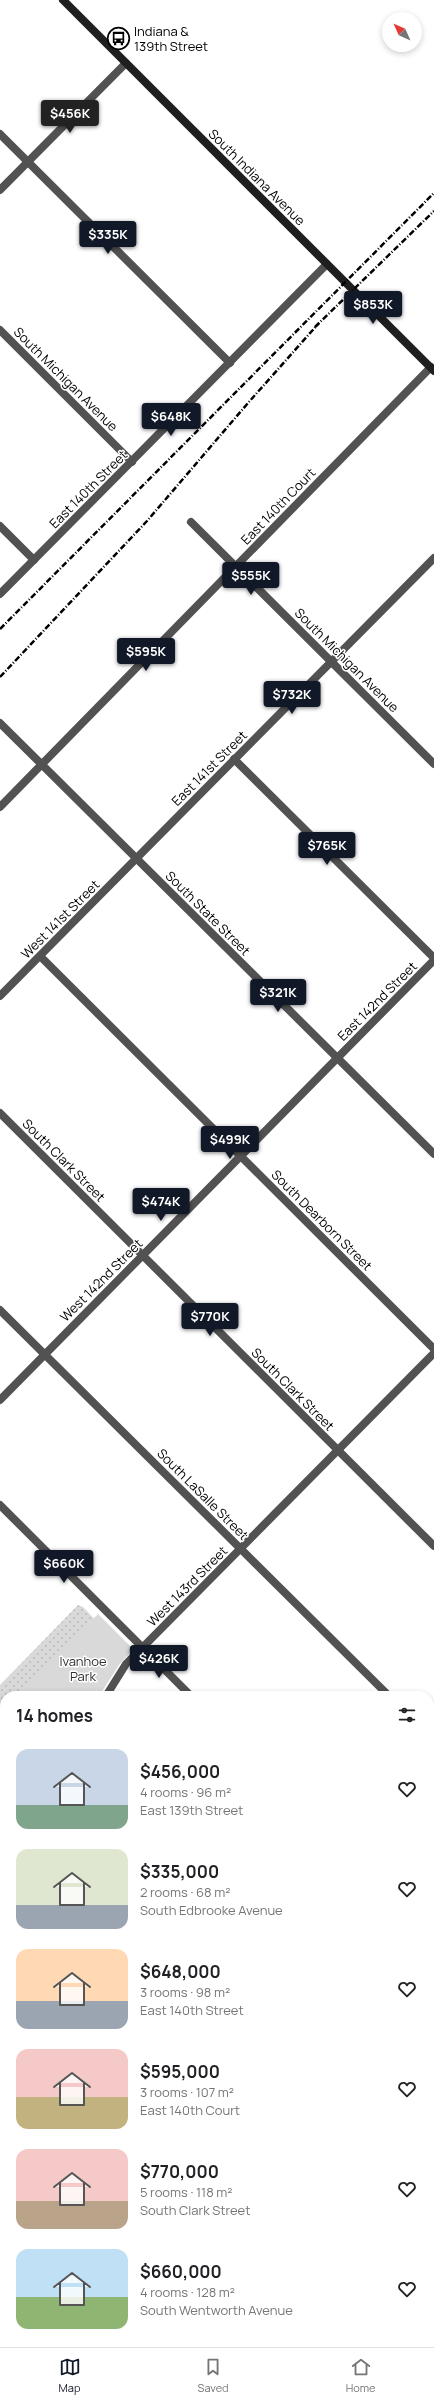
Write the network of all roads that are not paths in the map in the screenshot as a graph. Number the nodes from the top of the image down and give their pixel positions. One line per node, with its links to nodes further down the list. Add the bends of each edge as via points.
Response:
1 (63, 0): 2 (main road, South Indiana Avenue)
2 (126, 63): 4 (street); 6 (main road, South Indiana Avenue)
3 (0, 134): 4 (street)
4 (28, 162): 5 (street); 8 (street)
5 (0, 190)
6 (327, 264): 8 (street, East 140th Street); 9 (main road, South Indiana Avenue)
7 (0, 330): 10 (street, South Michigan Avenue)
8 (230, 363): 10 (street, East 140th Street)
9 (432, 369): 15 (street, East 140th Court)
10 (132, 462): 13 (street, East 140th Street)
11 (192, 522): 15 (street, South Michigan Avenue)
12 (0, 526): 13 (street)
13 (34, 560): 16 (street, East 140th Street)
14 (433, 562): 17 (street, East 141st Street)
15 (236, 566): 17 (street, South Michigan Avenue); 20 (street, East 140th Court)
16 (0, 594)
17 (331, 662): 19 (street, East 141st Street); 21 (street, South Michigan Avenue)
18 (0, 723): 20 (street, South State Street)
19 (234, 759): 23 (street, East 141st Street); 25 (street)
20 (41, 764): 22 (street, East 140th Court); 23 (street, South State Street)
21 (434, 764)
22 (0, 807)
23 (136, 859): 24 (street, West 141st Street); 27 (street, South State Street)
24 (40, 956): 26 (street, West 141st Street); 30 (street, South Dearborn Street)
25 (434, 959): 27 (street, East 142nd Street)
26 (0, 996)
27 (337, 1058): 29 (street, South State Street); 30 (street, West 142nd Street)
28 (0, 1113): 31 (street, South Clark Street)
29 (434, 1154)
30 (241, 1156): 31 (street, West 142nd Street); 33 (street, South Dearborn Street)
31 (142, 1255): 35 (street, West 142nd Street); 37 (street, South Clark Street)
32 (0, 1310): 35 (street, South LaSalle Street)
33 (434, 1349)
34 (434, 1353): 37 (street, West 143rd Street)
35 (45, 1354): 36 (street, West 142nd Street); 40 (street, South LaSalle Street)
36 (0, 1400)
37 (338, 1450): 39 (street, South Clark Street); 40 (street, West 143rd Street)
38 (0, 1505): 41 (street)
39 (434, 1546)
40 (240, 1548): 41 (street, West 143rd Street); 44 (street, South LaSalle Street)
41 (142, 1648): 42 (street, West 143rd Street, via 126,1664); 43 (street)
42 (109, 1691)
43 (186, 1691)
44 (384, 1691)

